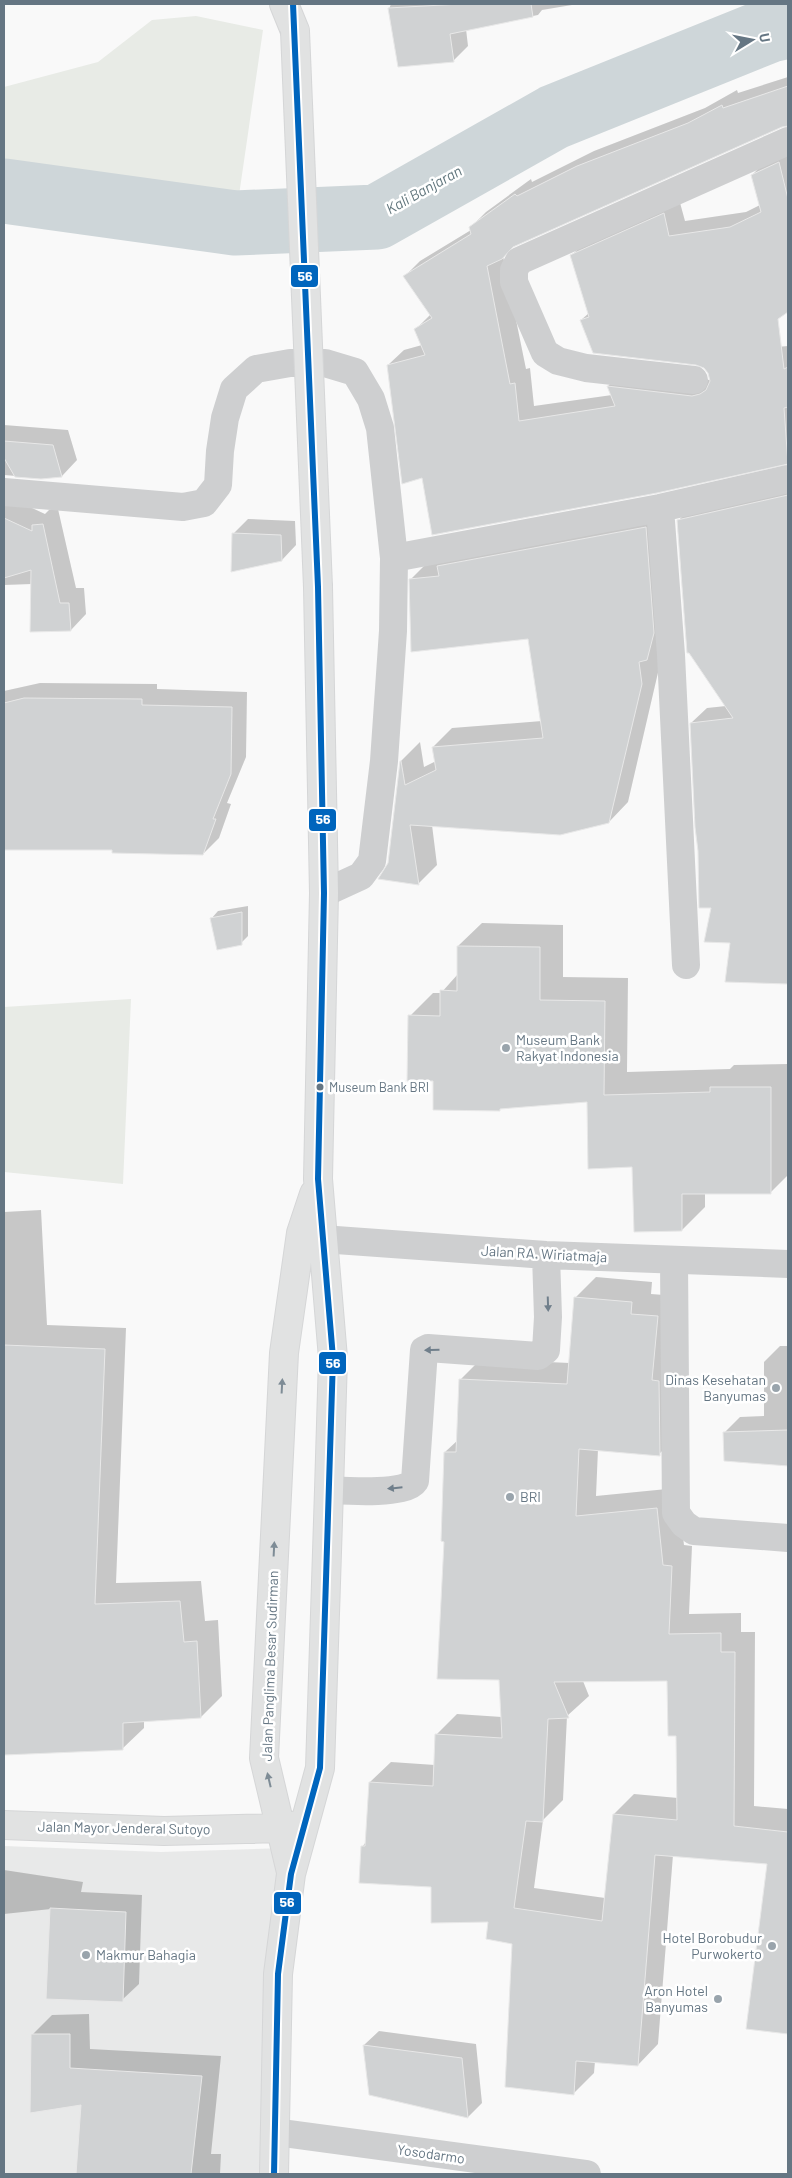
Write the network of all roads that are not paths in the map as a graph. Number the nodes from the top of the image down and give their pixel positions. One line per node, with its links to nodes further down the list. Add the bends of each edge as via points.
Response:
1 (284, 4): 3 (main road)
2 (294, 4): 3 (main road, Jalan Panglima Besar Sudirman)
3 (295, 31): 10 (main road, Jalan Panglima Besar Sudirman, bridge, via 318,587)
4 (788, 141): 5 (street, via 519,261 514,270 514,282 545,353 558,361 586,368)
5 (694, 380)
6 (788, 480): 8 (street)
7 (4, 492): 9 (street, via 182,507 204,504 218,485 225,418 234,389 256,369 290,363 325,362 355,372 371,399 380,428)
8 (660, 508): 9 (street); 11 (street, via 671,655)
9 (394, 558): 10 (street, via 393,631 384,761 372,861 361,876)
10 (324, 893): 12 (main road, Jalan Panglima Besar Sudirman, via 318,1179)
11 (686, 965)
12 (312, 1236): 13 (street, Jalan RA. Wiriatmaja); 16 (main road, Jalan Panglima Besar Sudirman, via 333,1358); 19 (main road, Jalan Panglima Besar Sudirman, one-way to 12, via 264,1758 284,1353)
13 (546, 1255): 14 (street, Jalan RA. Wiriatmaja); 16 (street, one-way to 16, via 548,1317 543,1354 424,1350 415,1481 408,1487 372,1491)
14 (674, 1261): 15 (street, Jalan RA. Wiriatmaja); 17 (street, via 676,1513 694,1531)
15 (788, 1264)
16 (329, 1490): 19 (main road, Jalan Panglima Besar Sudirman, via 320,1768)
17 (788, 1538)
18 (4, 1824): 19 (main road, Jalan Mayor Jenderal Sutoyo, via 164,1831)
19 (292, 1826): 20 (main road, Jalan Panglima Besar Sudirman, via 291,1874 278,1974)
20 (275, 2132): 21 (main road, Jalan Panglima Besar Sudirman); 22 (street, Yosodarmo)
21 (274, 2174)
22 (587, 2174)

